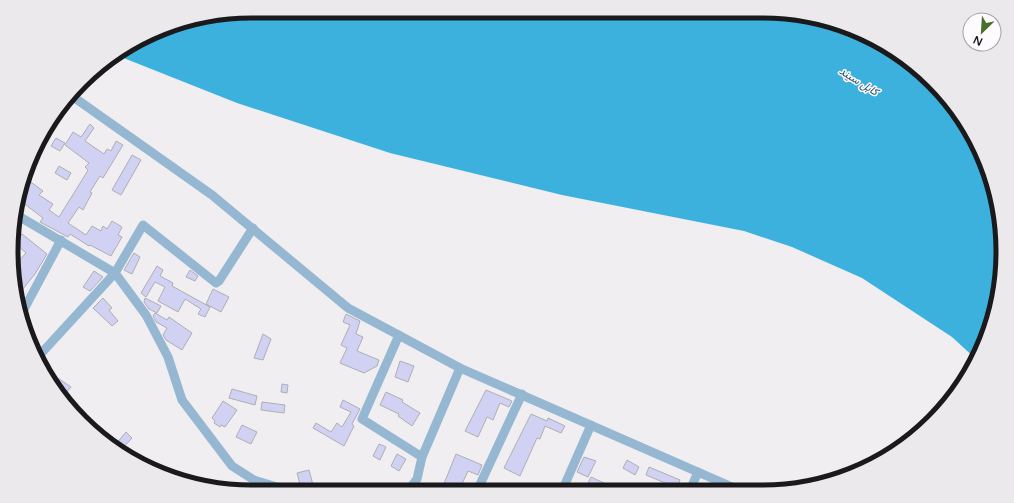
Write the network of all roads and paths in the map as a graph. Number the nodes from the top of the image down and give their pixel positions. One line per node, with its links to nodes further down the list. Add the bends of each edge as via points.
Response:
1 (76, 99): 3 (street, via 212,195)
2 (21, 217): 4 (street)
3 (253, 228): 5 (street, via 216,282 143,225); 7 (street, via 348,308)
4 (61, 240): 5 (street); 6 (street)
5 (115, 273): 8 (street); 14 (street, via 146,315 168,357 182,400 232,466 254,480)
6 (25, 308)
7 (399, 336): 9 (street); 12 (street, via 362,419)
8 (41, 353)
9 (460, 368): 10 (street); 12 (street)
10 (522, 394): 11 (street); 16 (street)
11 (592, 425): 13 (street); 17 (street)
12 (422, 457): 15 (street, via 417,479)
13 (698, 472): 18 (street); 19 (street)
14 (270, 485)
15 (412, 485)
16 (480, 485)
17 (565, 485)
18 (692, 485)
19 (728, 485)

